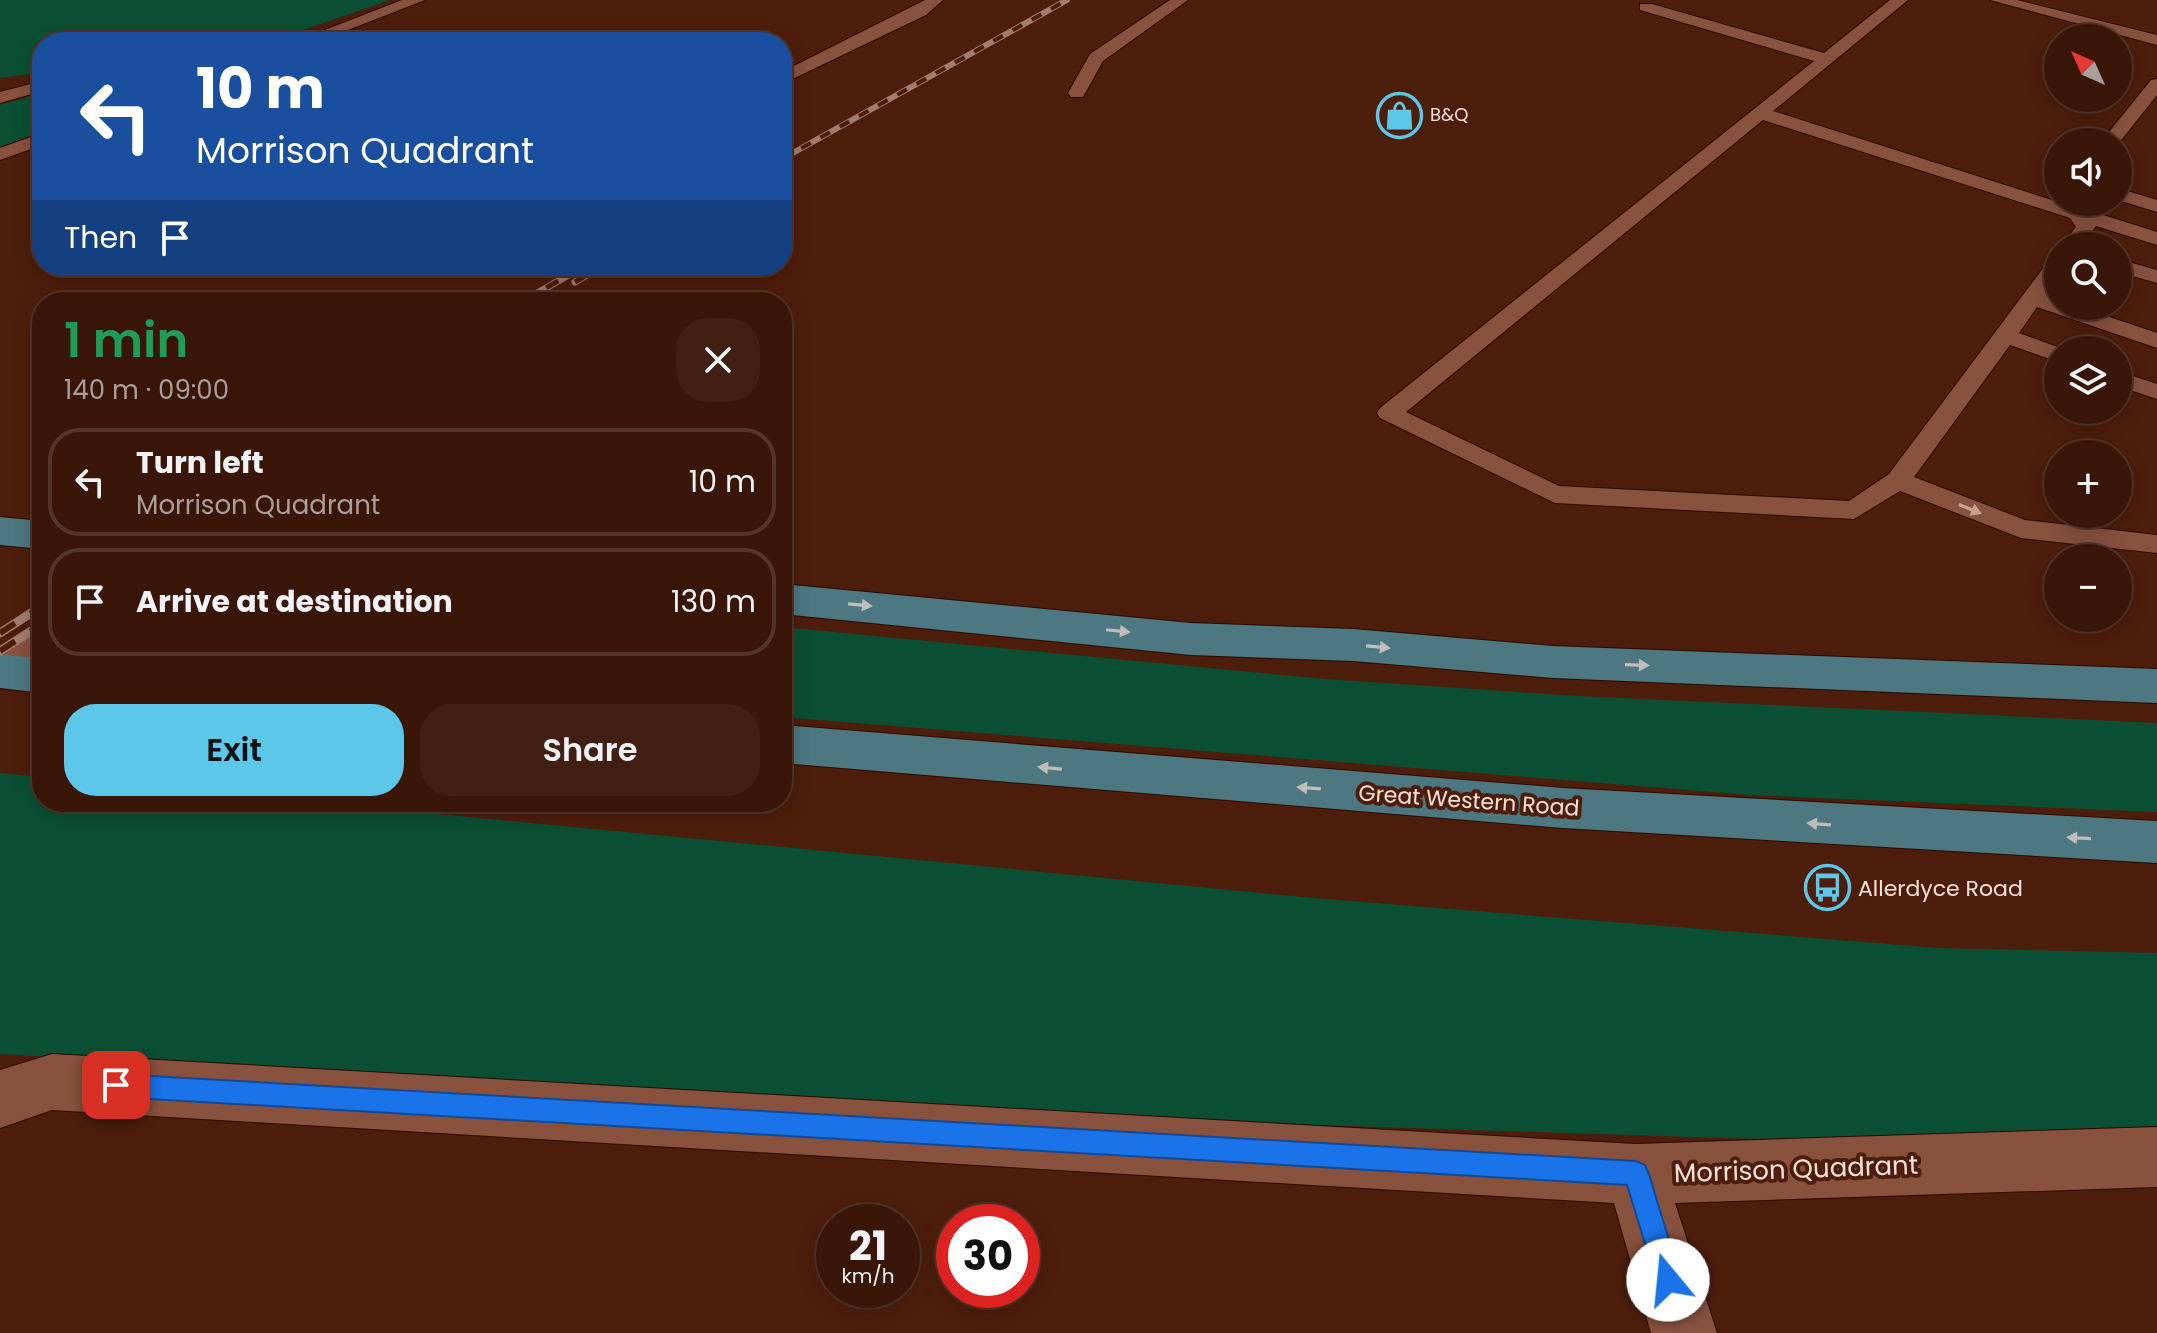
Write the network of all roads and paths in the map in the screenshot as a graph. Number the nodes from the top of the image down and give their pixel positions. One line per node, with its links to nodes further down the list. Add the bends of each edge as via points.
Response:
1 (417, 0): 7 (lane)
2 (935, 0): 10 (lane)
3 (1180, 0): 15 (lane, via 1096,58)
4 (1657, 0): 9 (lane, via 1646,7)
5 (1900, 0): 9 (lane)
6 (1998, 0): 8 (lane)
7 (329, 32)
8 (2157, 40)
9 (1827, 59): 17 (lane)
10 (792, 74)
11 (32, 79): 12 (lane)
12 (0, 84)
13 (2157, 84): 18 (lane)
14 (32, 89): 16 (lane)
15 (1077, 93)
16 (0, 98)
17 (1760, 113): 22 (lane); 35 (lane, via 1389,413 1555,494 1854,510)
18 (2121, 128)
19 (32, 143): 20 (lane)
20 (0, 154)
21 (2132, 198): 23 (lane)
22 (2044, 199)
23 (2157, 206)
24 (2095, 216): 25 (lane)
25 (2157, 239)
26 (2132, 269): 27 (lane)
27 (2157, 277)
28 (2044, 282): 29 (lane)
29 (2032, 298): 30 (lane); 31 (lane)
30 (2005, 336): 32 (lane); 35 (lane)
31 (2157, 341)
32 (2044, 350)
33 (2132, 383): 34 (lane)
34 (2152, 390)
35 (1898, 480): 38 (lane, one-way to 38, via 2021,529)
36 (0, 531): 37 (main road)
37 (32, 534)
38 (2157, 544)
39 (792, 600): 42 (main road, one-way to 42, via 1191,639 1353,645 1553,662)
40 (32, 648): 41 (lane)
41 (15, 673)
42 (2157, 686)
43 (792, 745): 44 (main road, Great Western Road, one-way to 43, via 1563,808)
44 (2157, 842)
45 (0, 1099): 47 (street, Morrison Quadrant, via 52,1082)
46 (2157, 1157): 47 (street, Morrison Quadrant)
47 (1636, 1174): 48 (street)
48 (1684, 1333)

